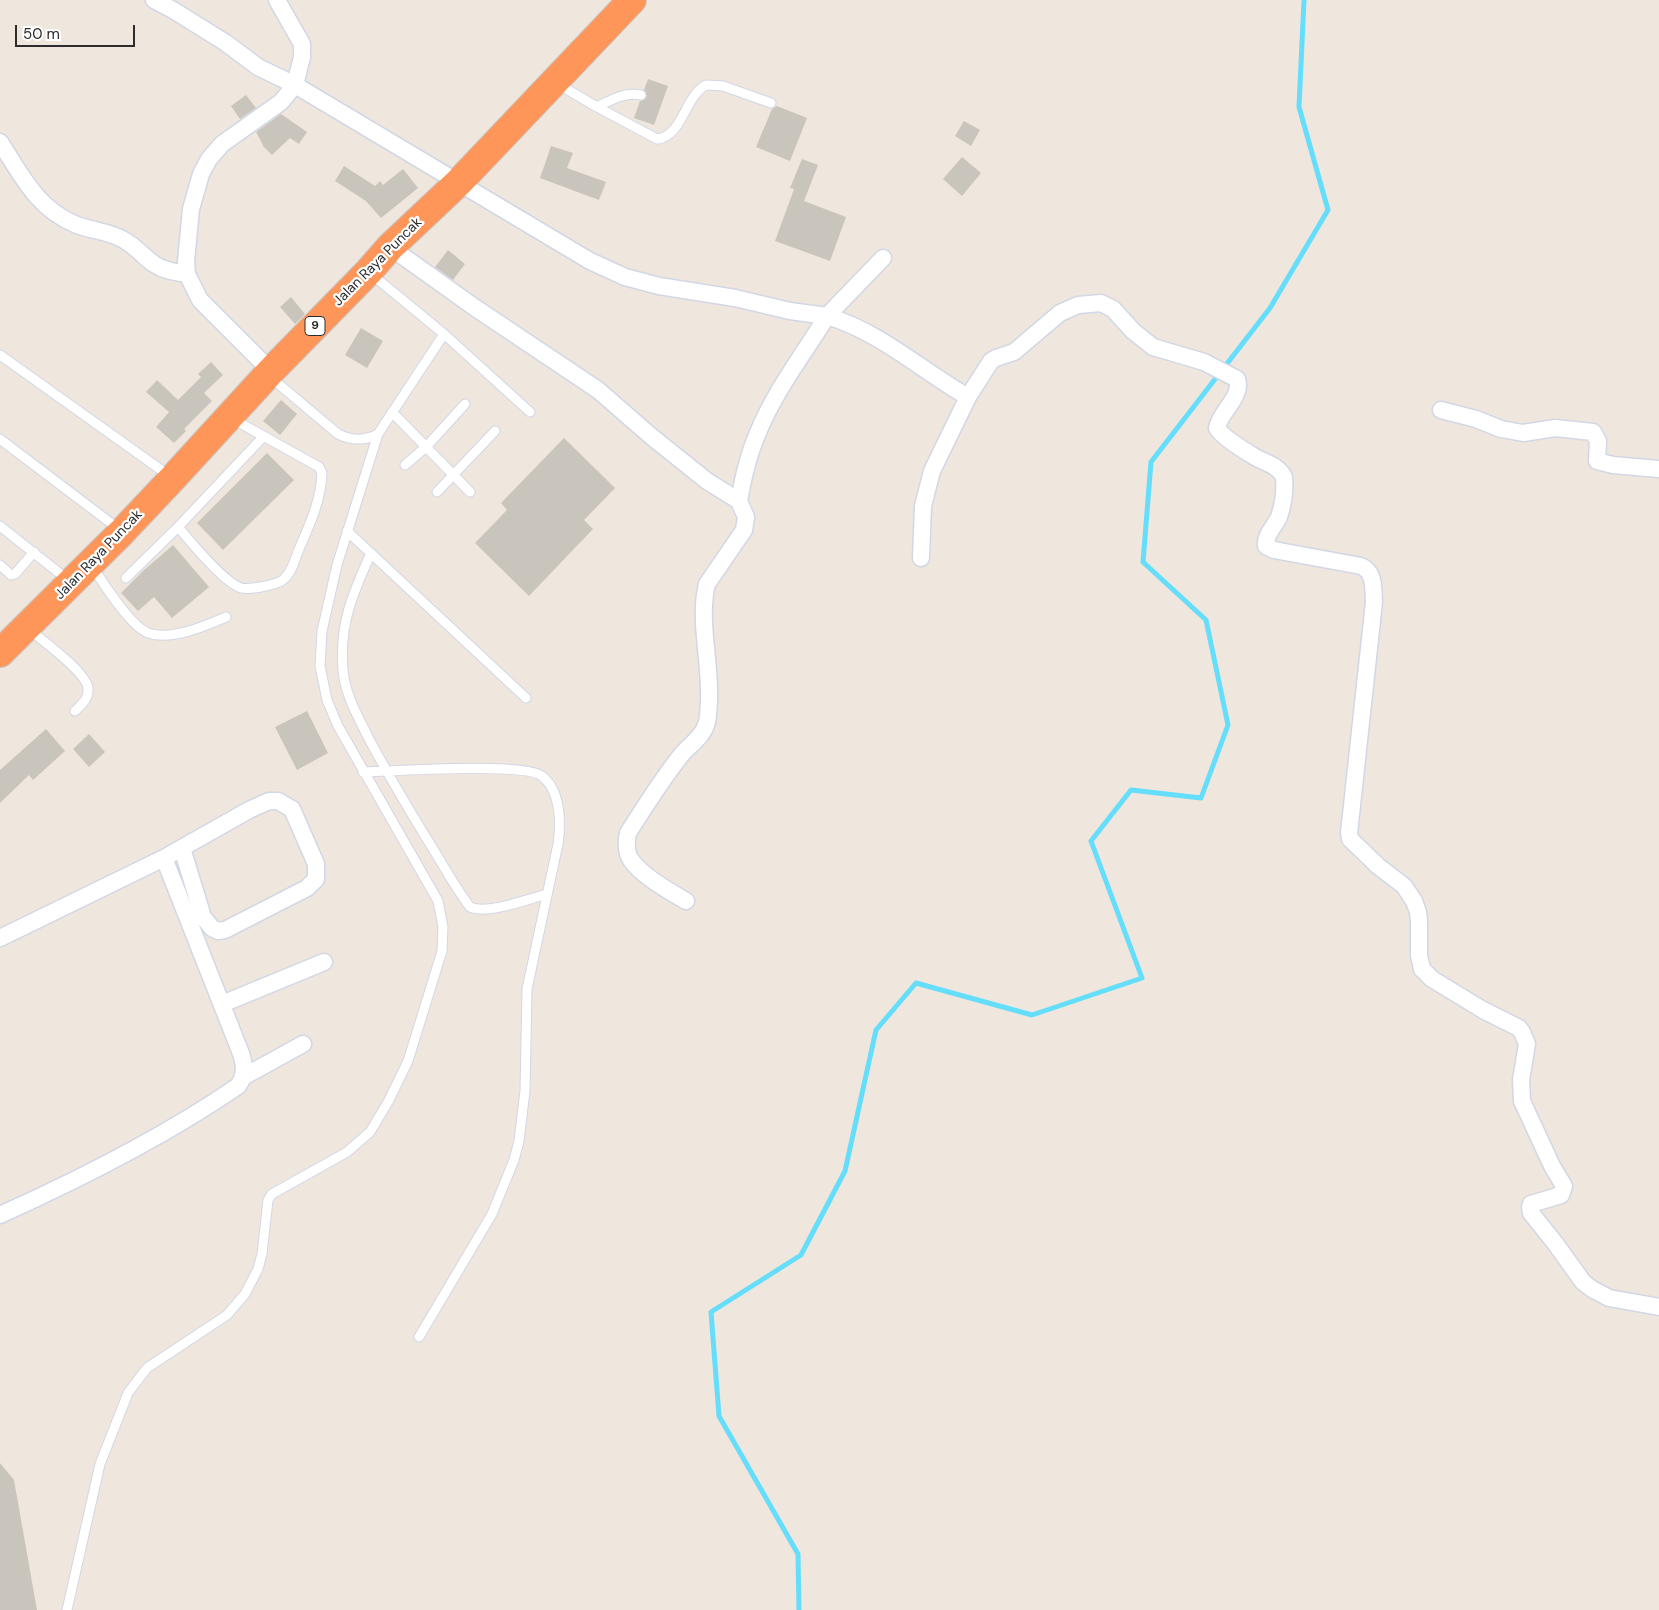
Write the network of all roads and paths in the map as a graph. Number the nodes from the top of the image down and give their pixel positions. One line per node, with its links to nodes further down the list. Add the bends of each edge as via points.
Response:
1 (154, 0): 5 (street, via 226,43 258,67)
2 (278, 0): 5 (street, via 302,44)
3 (632, 0): 4 (highway, Jalan Raya Puncak / 9)
4 (554, 82): 8 (lane); 10 (highway, Jalan Raya Puncak / 9)
5 (295, 85): 10 (street); 14 (street, via 281,102 222,144 201,174 191,209)
6 (641, 95): 8 (lane, via 622,95)
7 (771, 103): 8 (lane, via 723,86 706,85 695,94 672,132 663,138 657,138)
8 (597, 107)
9 (0, 142): 14 (street, via 30,189 55,213 78,225 105,231 124,240 160,267)
10 (459, 182): 11 (highway, Jalan Raya Puncak / 9); 15 (street, via 590,261 625,277)
11 (390, 247): 13 (highway, Jalan Raya Puncak / 9); 36 (street, via 474,308 598,390 707,481)
12 (883, 258): 15 (street)
13 (369, 271): 16 (lane); 18 (highway, Jalan Raya Puncak / 9)
14 (187, 274): 18 (street, via 200,300)
15 (827, 316): 19 (street, via 853,325 887,344); 36 (street, via 760,428 745,470)
16 (444, 334): 22 (lane); 23 (lane)
17 (0, 355): 33 (lane)
18 (269, 373): 24 (highway, Jalan Raya Puncak / 9); 26 (lane, via 338,434 360,440)
19 (968, 397): 43 (street, via 932,471 923,506); 64 (street, via 991,361 1014,352 1060,313 1087,303 1107,305 1132,332 1157,349 1204,362 1237,379 1236,393 1217,428 1276,468 1284,477 1282,505 1266,546 1361,566 1372,580 1374,602 1350,839 1404,886 1414,901 1419,921 1422,969 1466,1000 1519,1028 1525,1038 1522,1101 1564,1186 1561,1195 1531,1204 1530,1213 1592,1289 1609,1298)
20 (465, 404): 29 (lane)
21 (1441, 410): 31 (street, via 1523,433 1555,428 1592,432 1598,441 1597,461)
22 (392, 412): 26 (lane); 29 (lane)
23 (530, 412)
24 (228, 417): 27 (lane); 33 (highway, Jalan Raya Puncak / 9)
25 (495, 431): 32 (lane)
26 (378, 434): 39 (lane)
27 (264, 436): 38 (lane); 38 (lane, via 319,467 322,473 314,515 286,578 280,583 246,589 238,587)
28 (0, 439): 40 (lane)
29 (426, 447): 30 (lane); 32 (lane)
30 (405, 465)
31 (1659, 469)
32 (454, 475): 34 (lane); 35 (lane)
33 (173, 478): 40 (highway, Jalan Raya Puncak / 9)
34 (437, 492)
35 (470, 492)
36 (739, 501): 57 (street, via 746,525 705,592 709,692 704,731 656,791 626,838 631,860)
37 (0, 526): 41 (lane)
38 (178, 527): 46 (lane)
39 (347, 531): 42 (lane); 53 (lane, via 322,631 320,666 327,700)
40 (122, 532): 45 (highway, Jalan Raya Puncak / 9)
41 (34, 552): 44 (lane, via 15,574 11,575); 45 (lane)
42 (370, 553): 50 (lane); 52 (lane, via 347,614 344,682 353,708)
43 (921, 558)
44 (0, 565)
45 (81, 573): 47 (lane, via 106,589 130,619 147,633 157,635 197,629); 48 (highway, Jalan Raya Puncak / 9)
46 (126, 578)
47 (226, 617)
48 (27, 627): 49 (highway, Jalan Raya Puncak / 9); 51 (lane, via 79,672 86,682 86,700)
49 (0, 653)
50 (526, 698)
51 (75, 711)
52 (386, 771): 53 (lane); 56 (lane, via 470,906 494,908); 56 (lane, via 526,770 542,776 555,798 560,831)
53 (363, 772): 66 (lane, via 438,901 443,926 442,952 408,1061 370,1132 347,1152 272,1194 268,1200 258,1269 245,1294 227,1315 147,1368 128,1393 100,1464)
54 (182, 848): 54 (street, via 249,810 269,801 281,801 292,808 316,864 316,879 307,888 218,931 203,917); 55 (street)
55 (164, 858): 58 (street); 60 (street)
56 (547, 894): 65 (lane, via 527,989 525,1091 514,1160 492,1214)
57 (686, 901)
58 (0, 938)
59 (324, 962): 60 (street)
60 (222, 1004): 62 (street, via 243,1059)
61 (303, 1044): 62 (street)
62 (243, 1077): 63 (street, via 238,1086 228,1093 143,1144)
63 (0, 1215)
64 (1659, 1307)
65 (419, 1337)
66 (67, 1610)

